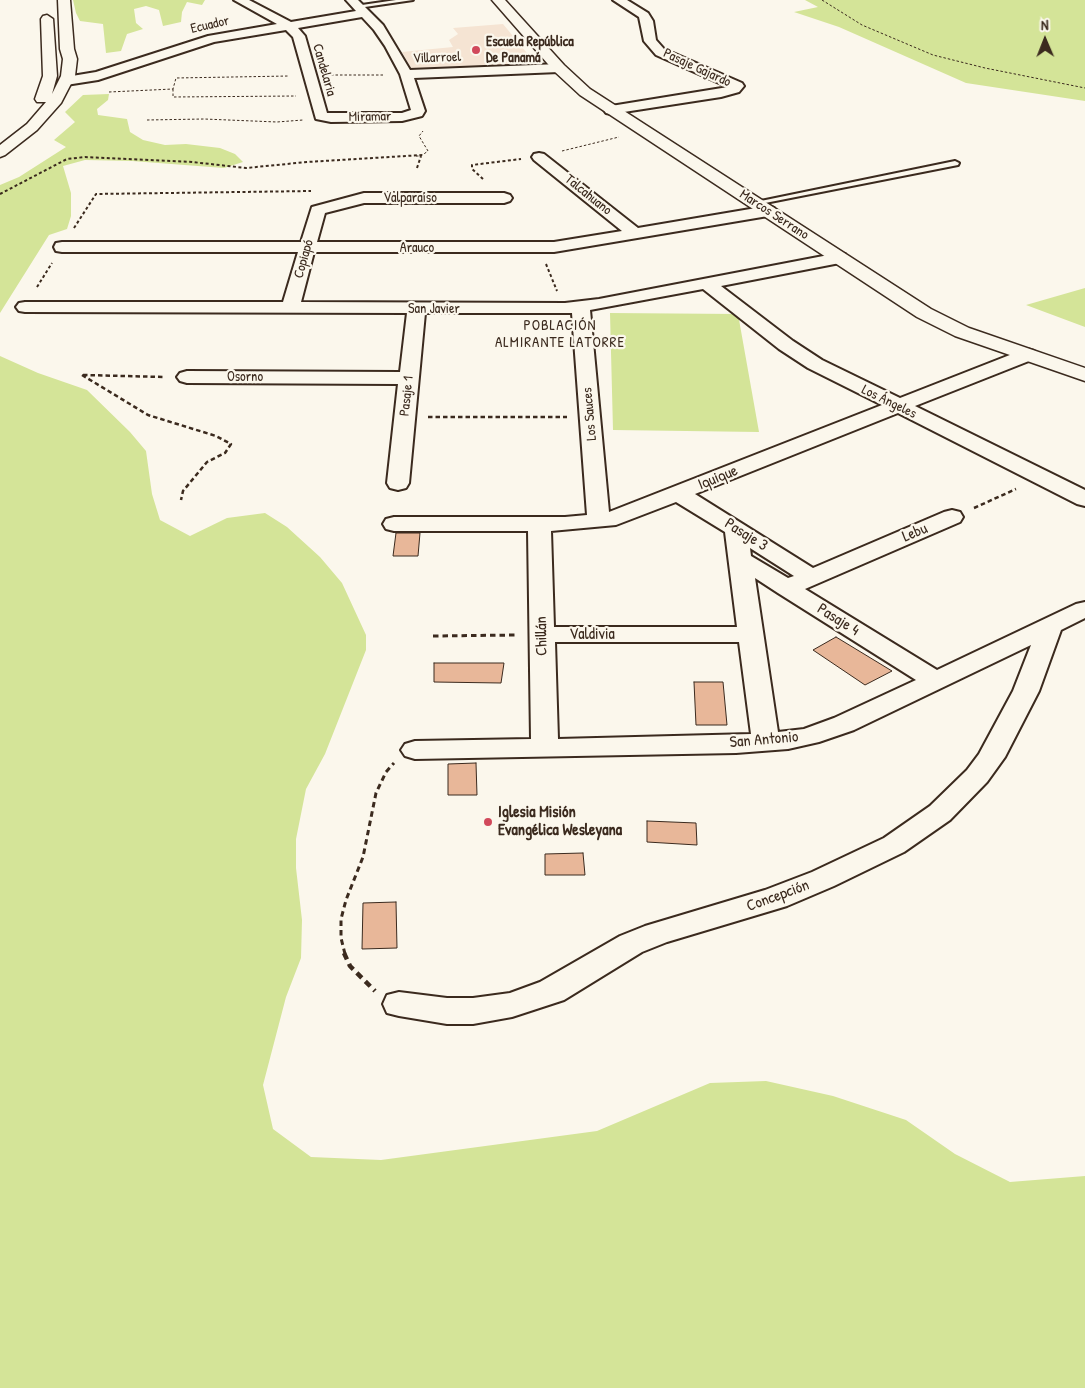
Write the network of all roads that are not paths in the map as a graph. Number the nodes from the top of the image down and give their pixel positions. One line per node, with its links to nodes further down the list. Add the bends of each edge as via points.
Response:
1 (64, 0): 11 (street, via 70,59)
2 (240, 0): 8 (street, Candelaria)
3 (410, 0): 6 (lane)
4 (498, 0): 9 (street, Marcos Serrano)
5 (620, 0): 12 (street, Pasaje Gajardo, via 646,18 650,41 660,52 737,86 721,93)
6 (358, 6): 8 (street, Ecuador); 10 (street, via 388,41)
7 (47, 9): 14 (street, via 49,85 37,104)
8 (289, 26): 11 (street, Ecuador, via 212,40 105,74); 13 (street, Candelaria, via 299,36 320,115)
9 (559, 68): 10 (street, Villarroel); 12 (street, Marcos Serrano)
10 (406, 74): 13 (street, Miramar, via 418,111 414,115)
11 (66, 81): 15 (street, via 56,100 32,127)
12 (611, 110): 19 (street, Marcos Serrano)
13 (326, 118)
14 (0, 140)
15 (0, 152)
16 (539, 156): 21 (street, Talcahuano)
17 (955, 164): 19 (lane)
18 (504, 198): 20 (street, Valparaíso, via 358,198)
19 (761, 207): 21 (street, Arauco); 24 (street, Marcos Serrano)
20 (318, 210): 23 (street, Copiapó)
21 (636, 234): 23 (street, Arauco, via 539,248)
22 (62, 247): 23 (street, Arauco)
23 (308, 247): 28 (street, Copiapó)
24 (839, 258): 25 (street, San Javier); 30 (street, Marcos Serrano, via 943,323)
25 (706, 284): 27 (street, San Javier); 34 (street, Los Ángeles, via 804,358)
26 (24, 307): 28 (street, San Javier)
27 (573, 307): 29 (street, San Javier); 39 (street, Los Sauces, via 590,417)
28 (290, 308): 29 (street, San Javier)
29 (416, 308): 33 (street, Pasaje 1)
30 (1026, 355): 31 (street, Marcos Serrano); 34 (street, Iquique)
31 (1085, 375)
32 (187, 377): 33 (street, Osorno)
33 (409, 378): 35 (street, Pasaje 1)
34 (899, 406): 36 (street, Iquique); 37 (street, Los Ángeles)
35 (398, 483)
36 (679, 494): 39 (street, Iquique, via 632,513); 42 (street, Pasaje 3)
37 (1085, 499)
38 (952, 517): 44 (street, Lebu)
39 (599, 521): 41 (street, Iquique)
40 (394, 524): 41 (street, Iquique)
41 (539, 524): 49 (street, Chillán)
42 (736, 530): 43 (street); 44 (street, Pasaje 3)
43 (740, 559): 45 (street, Pasaje 4); 48 (street)
44 (812, 577): 45 (street, Lebu)
45 (786, 588): 50 (street, Pasaje 4)
46 (1085, 609): 47 (street, San Antonio)
47 (1050, 626): 50 (street, San Antonio); 54 (street, Concepción, via 1026,691 991,757 940,813 894,845 823,880 776,898 631,944 552,991 519,1003 473,1011 446,1011)
48 (750, 634): 49 (street, Valdivia); 51 (street)
49 (542, 635): 52 (street, Chillán)
50 (935, 680): 51 (street, San Antonio, via 828,730)
51 (766, 742): 52 (street, San Antonio)
52 (545, 747): 53 (street, San Antonio)
53 (415, 750)
54 (400, 1004)

